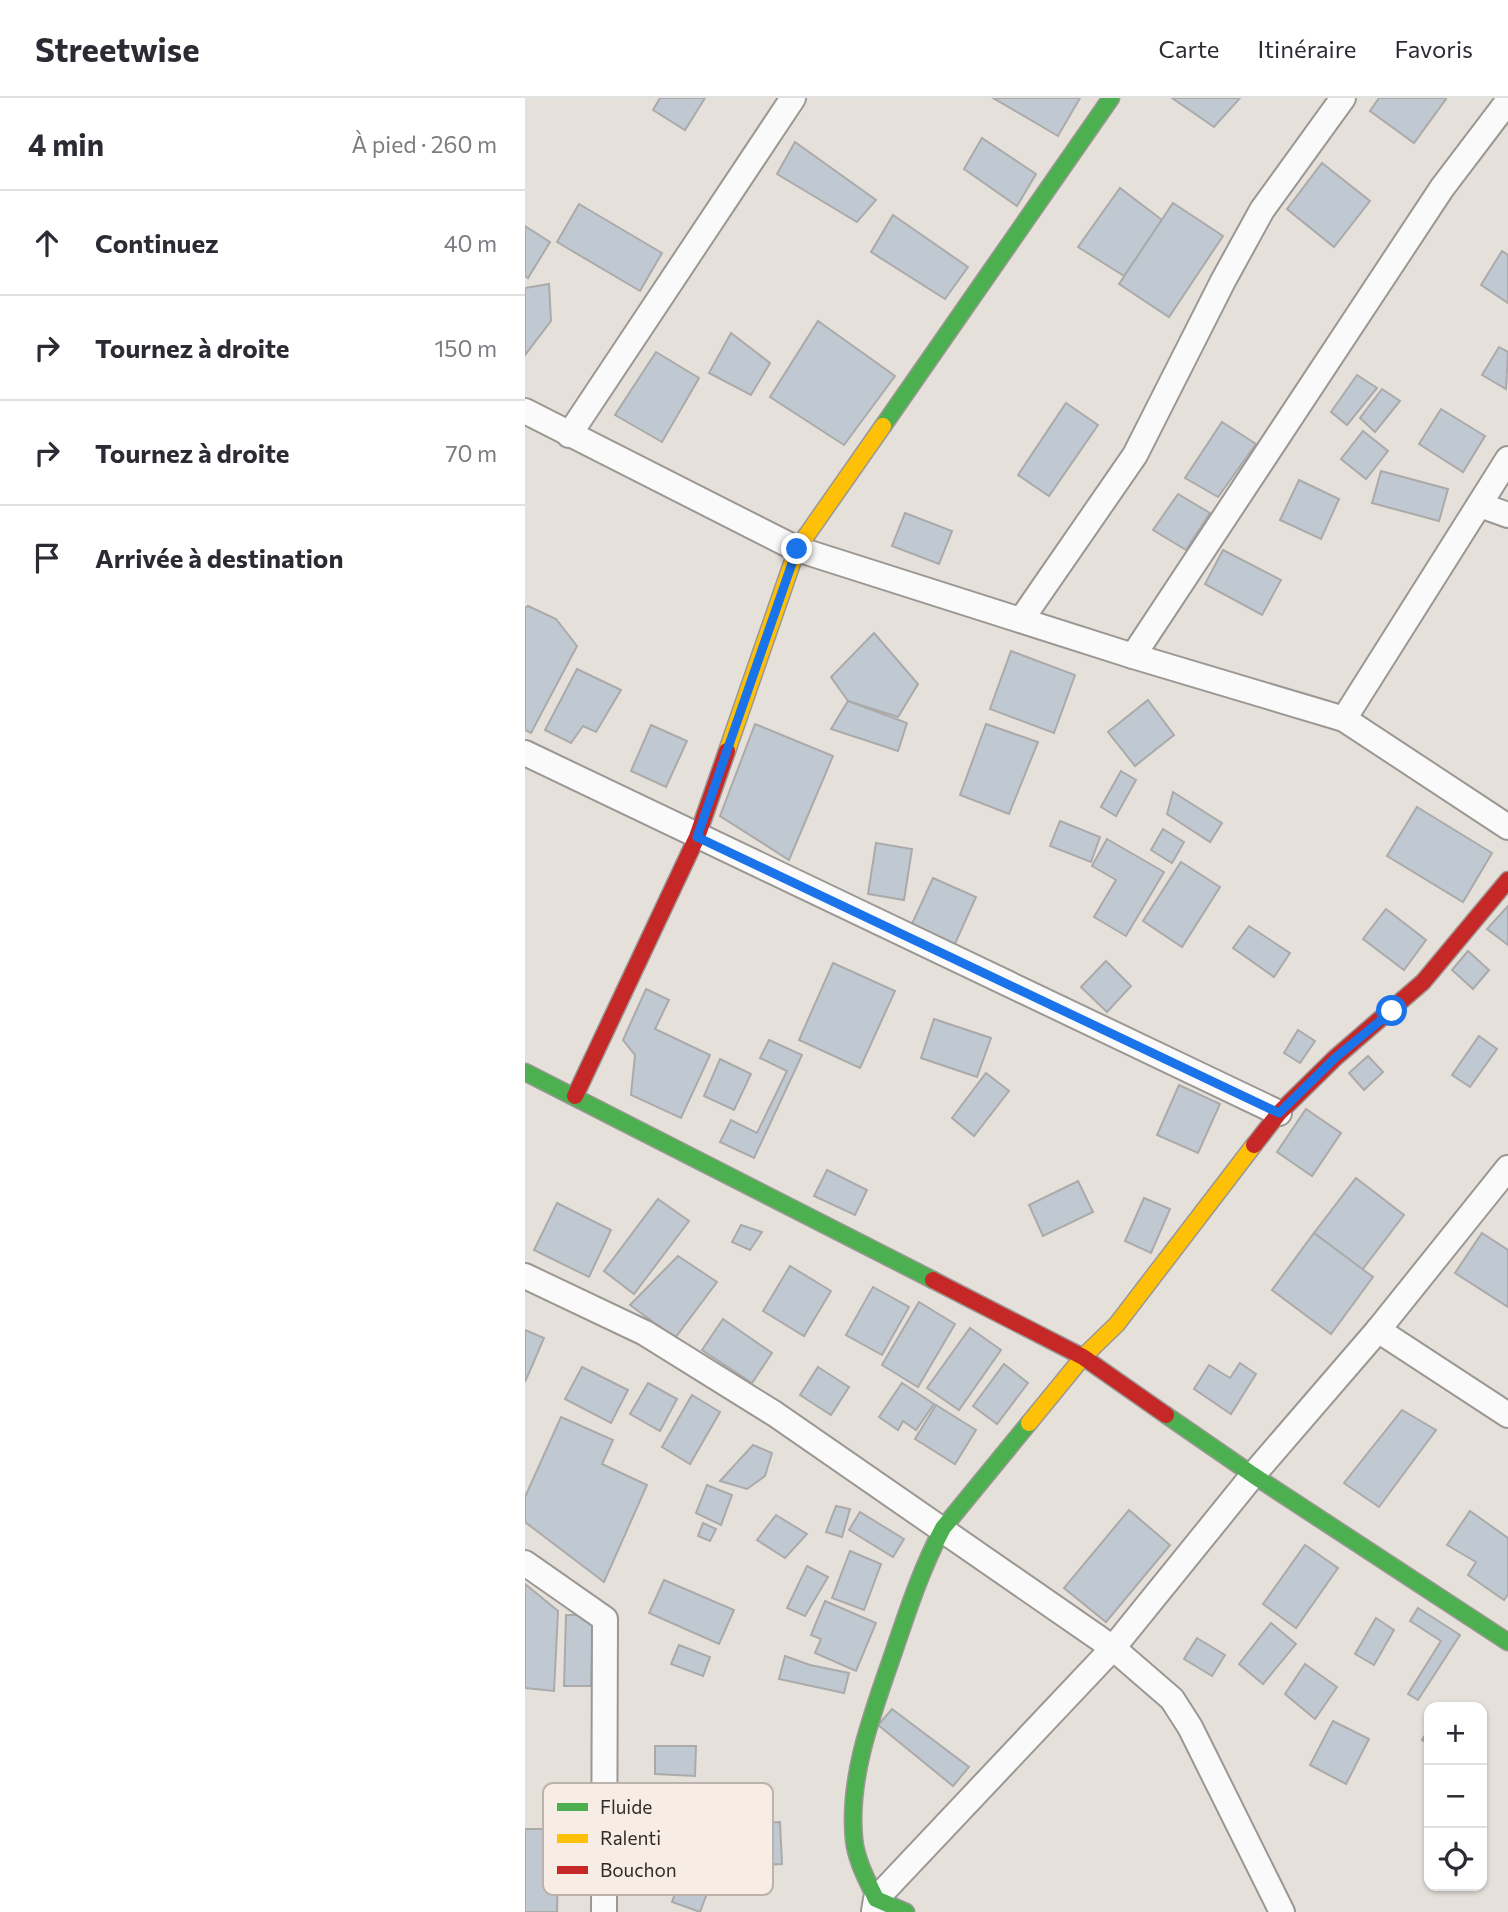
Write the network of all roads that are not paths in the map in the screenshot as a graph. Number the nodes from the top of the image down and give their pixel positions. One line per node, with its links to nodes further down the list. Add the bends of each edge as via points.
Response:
1 (793, 98): 6 (street)
2 (1111, 98): 10 (street)
3 (1343, 98): 11 (street, via 1262,210 1135,456)
4 (1508, 101): 12 (street, via 1442,188)
5 (525, 411): 6 (street)
6 (569, 435): 10 (street)
7 (1508, 460): 8 (street)
8 (1480, 505): 9 (street); 13 (street)
9 (1508, 515)
10 (797, 549): 11 (street); 16 (street)
11 (1021, 620): 12 (street)
12 (1133, 656): 13 (street)
13 (1344, 719): 15 (street)
14 (525, 753): 16 (street)
15 (1508, 827)
16 (697, 837): 19 (street); 20 (street)
17 (1508, 880): 20 (street, via 1423,982)
18 (525, 1072): 19 (street)
19 (575, 1096): 24 (street)
20 (1279, 1113): 24 (street, via 1117,1324)
21 (1508, 1168): 23 (street)
22 (525, 1276): 27 (street, via 645,1333)
23 (1378, 1330): 25 (street); 26 (street)
24 (1083, 1357): 26 (street); 27 (street)
25 (1508, 1415)
26 (1254, 1475): 29 (street); 30 (street)
27 (943, 1528): 30 (street); 32 (street, via 910,1604 865,1741 853,1795 853,1841)
28 (525, 1563): 31 (street, via 605,1619)
29 (1508, 1642)
30 (1113, 1648): 32 (street); 34 (street, via 1172,1699 1190,1727)
31 (604, 1783)
32 (875, 1905): 33 (street)
33 (906, 1912)
34 (1282, 1912)

